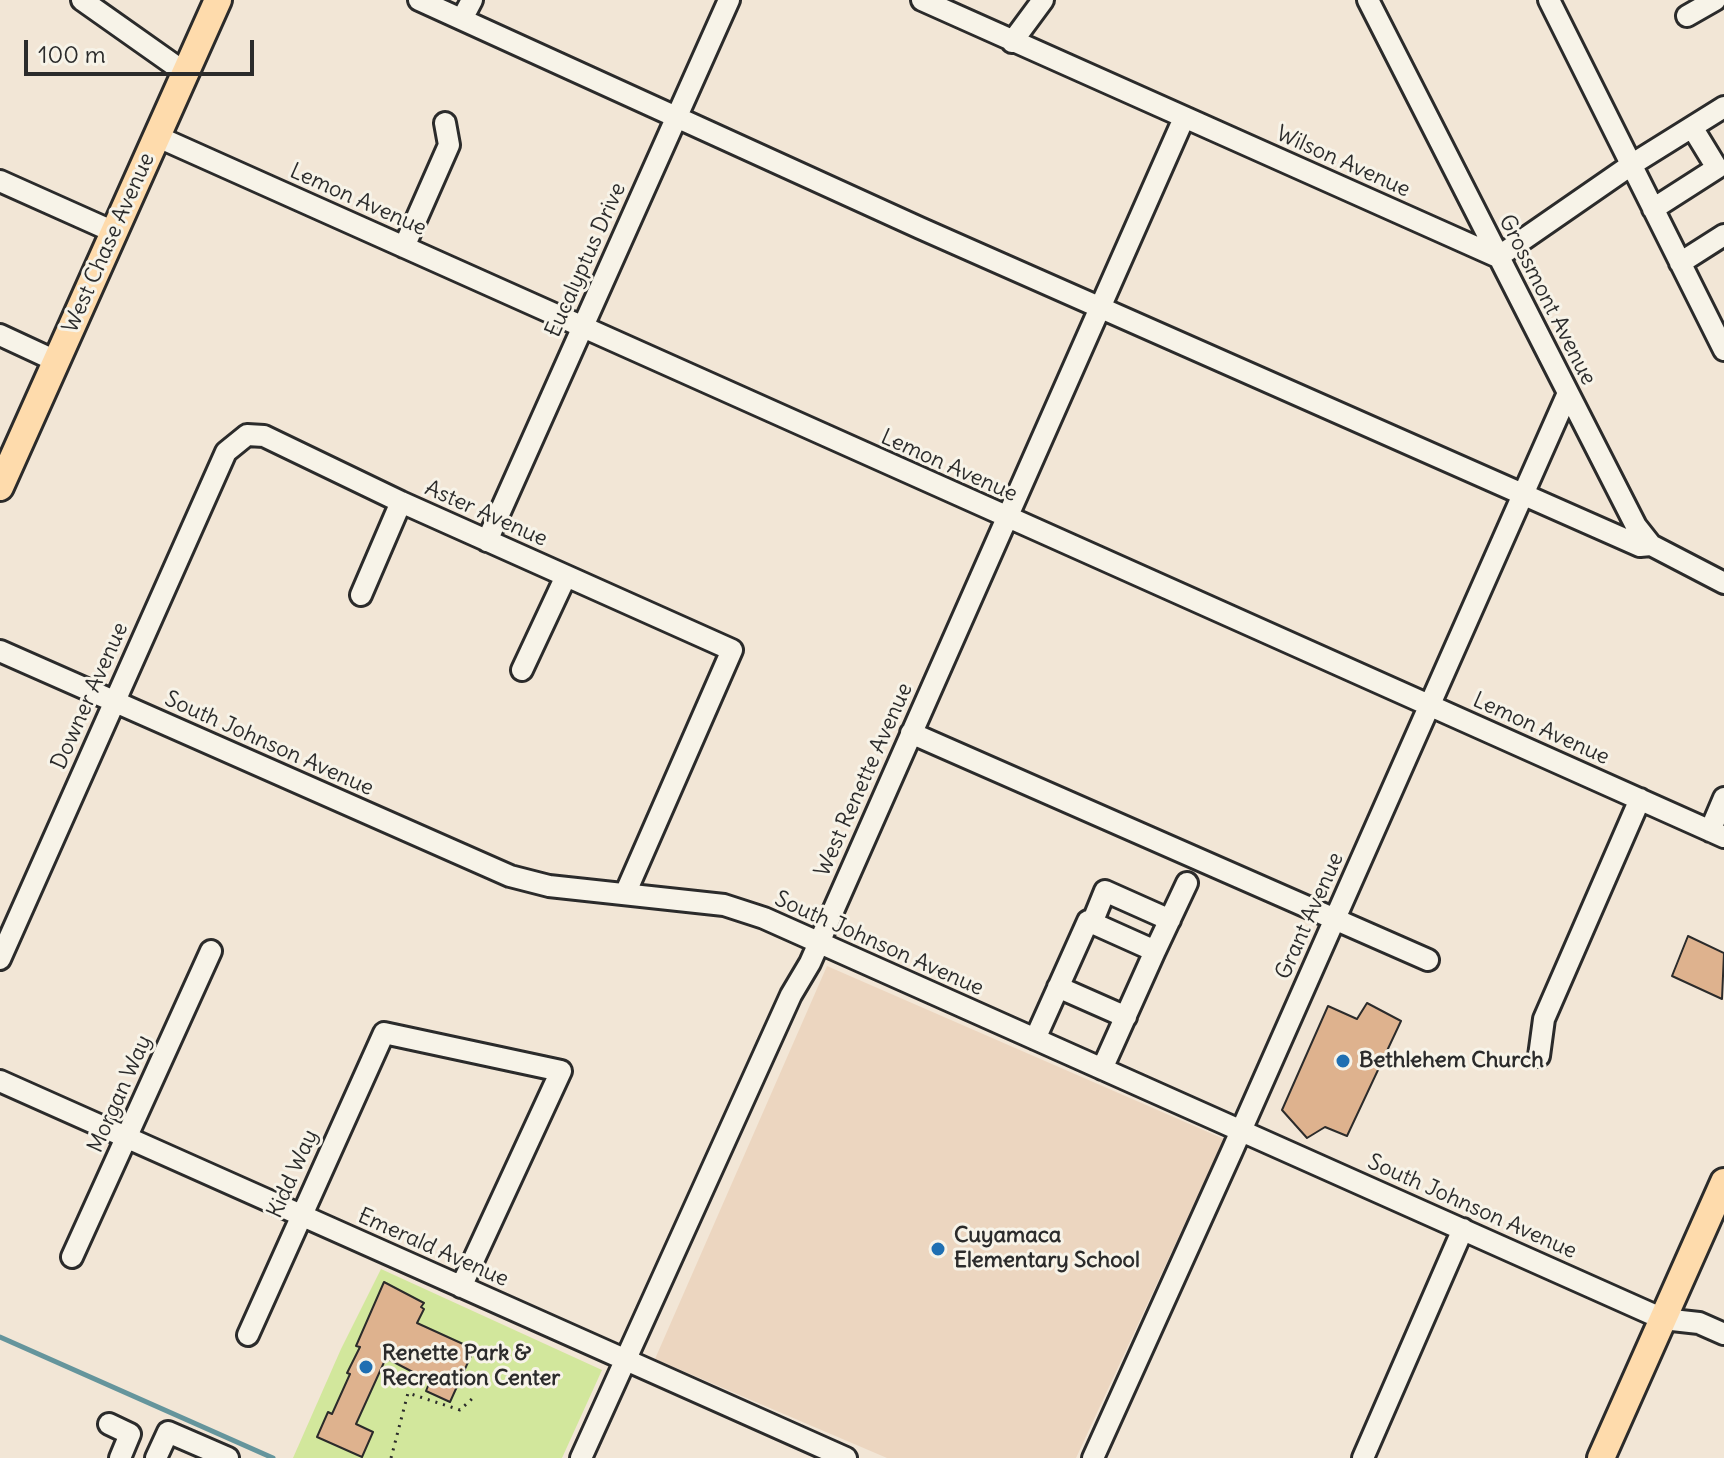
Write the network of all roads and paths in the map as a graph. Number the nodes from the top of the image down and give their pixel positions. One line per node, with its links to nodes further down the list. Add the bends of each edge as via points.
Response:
1 (82, 0): 14 (street)
2 (218, 0): 14 (main road, West Chase Avenue)
3 (419, 0): 12 (street)
4 (472, 0): 12 (street)
5 (729, 0): 16 (street, Eucalyptus Drive)
6 (922, 0): 13 (street, Wilson Avenue)
7 (1043, 0): 13 (street)
8 (1368, 0): 27 (street, Grossmont Avenue)
9 (1549, 0): 21 (street)
10 (1715, 0): 11 (street)
11 (1687, 16)
12 (462, 19): 16 (street)
13 (1012, 42): 17 (street, Wilson Avenue)
14 (184, 72): 20 (main road, West Chase Avenue)
15 (1724, 107): 19 (street)
16 (676, 118): 29 (street); 30 (street, Eucalyptus Drive)
17 (1184, 118): 27 (street, Wilson Avenue); 29 (street, West Renette Avenue)
18 (445, 123): 26 (street, via 449,145)
19 (1692, 127): 21 (street); 23 (street, via 1717,168)
20 (156, 136): 24 (main road, West Chase Avenue); 26 (street, Lemon Avenue)
21 (1631, 165): 23 (street); 27 (street)
22 (0, 181): 24 (street)
23 (1653, 209): 28 (street)
24 (114, 232): 33 (main road, West Chase Avenue)
25 (1724, 235): 28 (street)
26 (404, 247): 30 (street, Lemon Avenue)
27 (1498, 257): 34 (street, Grossmont Avenue)
28 (1680, 263): 32 (street)
29 (1099, 307): 37 (street); 39 (street, West Renette Avenue)
30 (582, 327): 39 (street, Lemon Avenue); 40 (street, Eucalyptus Drive)
31 (0, 335): 33 (street)
32 (1724, 350)
33 (56, 361): 36 (main road, West Chase Avenue)
34 (1568, 393): 37 (street, Grant Avenue); 41 (street, Grossmont Avenue, via 1636,526)
35 (226, 452): 38 (street, Aster Avenue, via 247,435 264,436); 47 (street, Downer Avenue)
36 (0, 487)
37 (1523, 494): 41 (street, via 1640,546); 48 (street, Grant Avenue)
38 (401, 502): 40 (street, Aster Avenue); 44 (street)
39 (1007, 518): 48 (street, Lemon Avenue); 49 (street, West Renette Avenue)
40 (487, 541): 42 (street, Aster Avenue)
41 (1651, 545): 43 (street, Grossmont Avenue)
42 (566, 576): 46 (street); 54 (street, Aster Avenue, via 732,650)
43 (1724, 583)
44 (361, 595)
45 (0, 651): 47 (street, South Johnson Avenue)
46 (522, 670)
47 (113, 702): 54 (street, South Johnson Avenue, via 510,876); 61 (street, Downer Avenue)
48 (1429, 706): 51 (street, Lemon Avenue); 55 (street, Grant Avenue)
49 (911, 733): 55 (street); 58 (street, West Renette Avenue)
50 (1724, 798): 52 (street)
51 (1640, 799): 52 (street, Lemon Avenue); 66 (street, via 1544,1019)
52 (1717, 834)
53 (1187, 883): 56 (street)
54 (625, 894): 58 (street, South Johnson Avenue, via 724,905)
55 (1336, 919): 62 (street); 69 (street, Grant Avenue)
56 (1170, 920): 57 (street, via 1105,891); 60 (street)
57 (1092, 923): 60 (street); 63 (street, via 1088,921)
58 (820, 942): 65 (street, South Johnson Avenue); 79 (street, West Renette Avenue)
59 (211, 951): 70 (street, Morgan Way)
60 (1155, 951): 64 (street)
61 (0, 959)
62 (1428, 960)
63 (1058, 987): 64 (street); 65 (street)
64 (1126, 1017): 67 (street)
65 (1035, 1039): 67 (street, South Johnson Avenue)
66 (1539, 1056)
67 (1102, 1069): 69 (street, South Johnson Avenue)
68 (0, 1081): 70 (street, Emerald Avenue)
69 (1241, 1131): 73 (street, South Johnson Avenue); 88 (street, Grant Avenue)
70 (127, 1137): 72 (street, Emerald Avenue); 74 (street, Morgan Way)
71 (1724, 1182): 76 (main road)
72 (301, 1215): 75 (street, Emerald Avenue); 75 (street, Kidd Way, via 384,1033 561,1071); 78 (street, Kidd Way)
73 (1463, 1229): 76 (street, South Johnson Avenue); 89 (street)
74 (72, 1257)
75 (461, 1287): 79 (street, Emerald Avenue)
76 (1663, 1319): 77 (street, South Johnson Avenue, via 1699,1323); 90 (main road)
77 (1724, 1334)
78 (248, 1335)
79 (625, 1360): 86 (street, West Renette Avenue); 87 (street, Emerald Avenue)
80 (475, 1396): 85 (path, via 460,1410 408,1393)
81 (109, 1424): 82 (street, via 130,1434)
82 (120, 1458)
83 (156, 1458): 84 (street, via 168,1432)
84 (228, 1458)
85 (391, 1458)
86 (581, 1458)
87 (846, 1458)
88 (1093, 1458)
89 (1363, 1458)
90 (1601, 1458)

